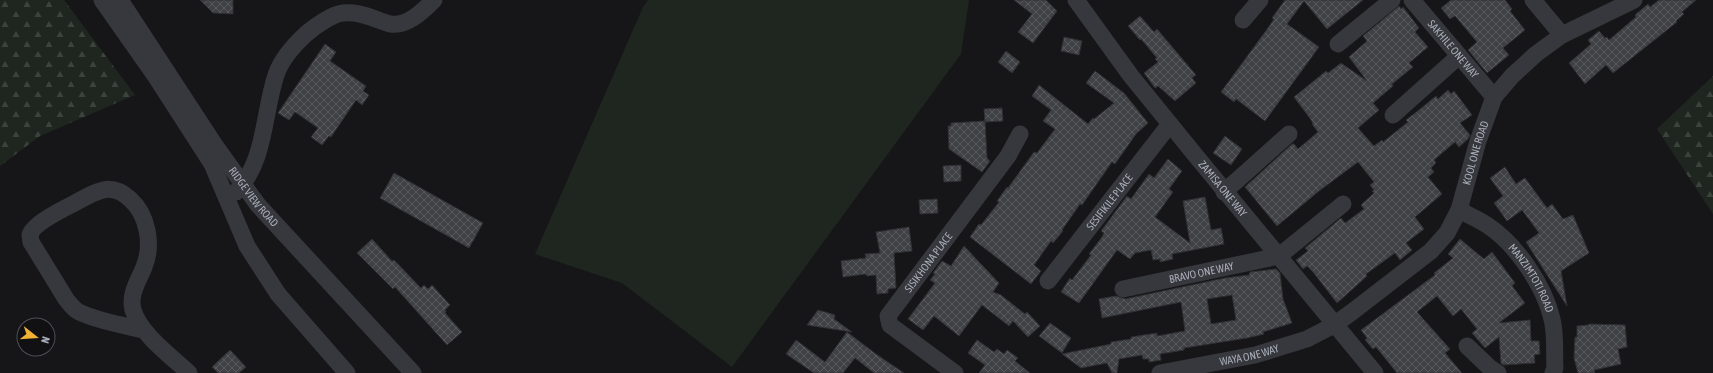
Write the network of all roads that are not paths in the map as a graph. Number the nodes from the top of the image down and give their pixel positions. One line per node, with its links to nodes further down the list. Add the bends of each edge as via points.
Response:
1 (102, 0): 21 (street, RIDGE VIEW ROAD, via 198,141 212,164)
2 (120, 0): 19 (street, RIDGE VIEW ROAD, via 214,144)
3 (434, 0): 19 (street, via 422,12 403,23 391,24 365,15 342,13 324,21 306,34 288,54 276,74 257,158)
4 (1076, 0): 16 (street, ZAMISA ONE WAY)
5 (1260, 0): 10 (street)
6 (1392, 0): 12 (street)
7 (1412, 0): 13 (street, SAKHILE ONE WAY)
8 (1533, 0): 11 (street)
9 (1634, 0): 11 (street, KOOL ONE ROAD)
10 (1243, 20)
11 (1562, 35): 14 (street, KOOL ONE ROAD, via 1536,54)
12 (1338, 44)
13 (1459, 56): 14 (street, SAKHILE ONE WAY); 15 (street)
14 (1494, 97): 23 (street, KOOL ONE ROAD, via 1478,140)
15 (1393, 115)
16 (1170, 124): 20 (street, ZAMISA ONE WAY); 25 (street, SESIFIKILE PLACE)
17 (1020, 134): 33 (street, SISIKHONA PLACE, via 1008,156 888,316 890,325)
18 (1289, 134): 20 (street)
19 (244, 184): 21 (street); 32 (street, RIDGE VIEW ROAD, via 258,205)
20 (1224, 192): 24 (street, ZAMISA ONE WAY)
21 (227, 201): 31 (street, RIDGE VIEW ROAD, via 247,246 278,294)
22 (1343, 204): 24 (street)
23 (1459, 210): 27 (street, KOOL ONE ROAD, via 1447,233 1431,251); 37 (street, MANZIMTOTI ROAD, via 1486,224 1501,236 1520,256 1540,287 1552,320 1555,368)
24 (1279, 256): 26 (street, BRAVO ONE WAY); 27 (street, ZAMISA ONE WAY)
25 (1048, 281)
26 (1123, 289)
27 (1334, 325): 34 (street, WAYA ONE WAY, via 1307,339 1255,355); 35 (street, ZAMISA ONE WAY)
28 (143, 330): 28 (street, via 89,316 72,307 31,242 30,235 34,227 103,188 113,189 136,205 147,230 148,248 131,300); 30 (street)
29 (1467, 346): 36 (street)
30 (189, 373)
31 (347, 373)
32 (413, 373)
33 (955, 373)
34 (1160, 373)
35 (1375, 373)
36 (1498, 373)
37 (1553, 373)

